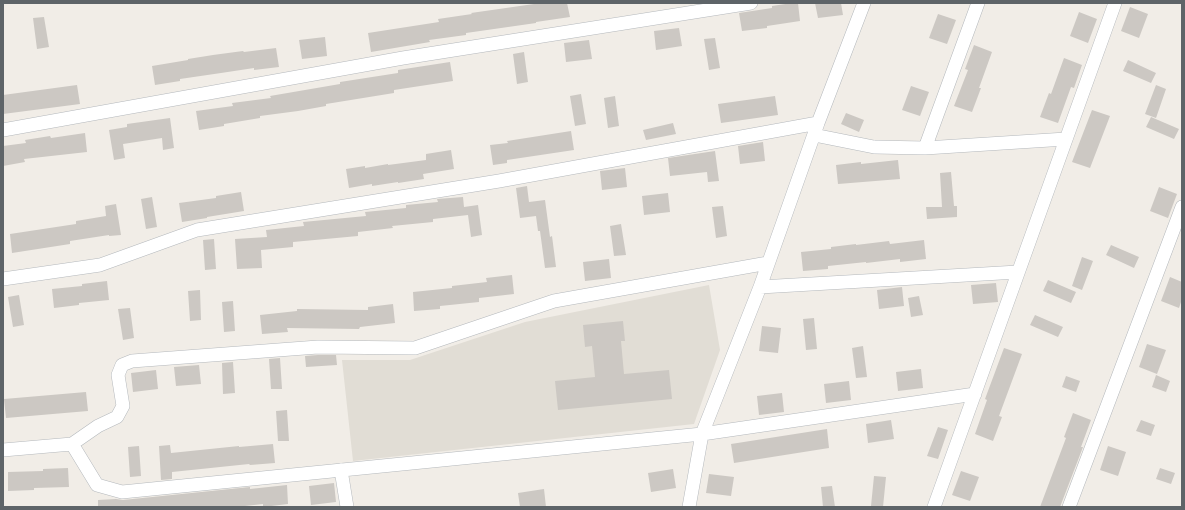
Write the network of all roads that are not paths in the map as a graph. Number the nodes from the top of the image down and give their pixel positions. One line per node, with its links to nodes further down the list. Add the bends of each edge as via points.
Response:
1 (751, 3): 6 (street, via 403,58)
2 (864, 3): 5 (street)
3 (978, 3): 8 (street)
4 (1115, 3): 7 (street)
5 (816, 129): 8 (street, via 874,147); 10 (street); 12 (street, via 197,230 100,265)
6 (3, 130)
7 (1066, 138): 8 (street); 11 (street)
8 (925, 148)
9 (1182, 207): 22 (street)
10 (768, 263): 13 (street); 16 (street, via 554,301 415,348 318,347 132,361 122,365 118,375 123,406 117,417 98,426)
11 (1018, 272): 13 (street); 14 (street)
12 (3, 279)
13 (760, 287): 15 (street)
14 (975, 394): 15 (street); 21 (street)
15 (702, 434): 18 (street); 20 (street)
16 (72, 444): 17 (street); 18 (street, via 97,486 122,492)
17 (3, 450)
18 (341, 470): 19 (street)
19 (347, 507)
20 (690, 507)
21 (934, 507)
22 (1069, 507)

